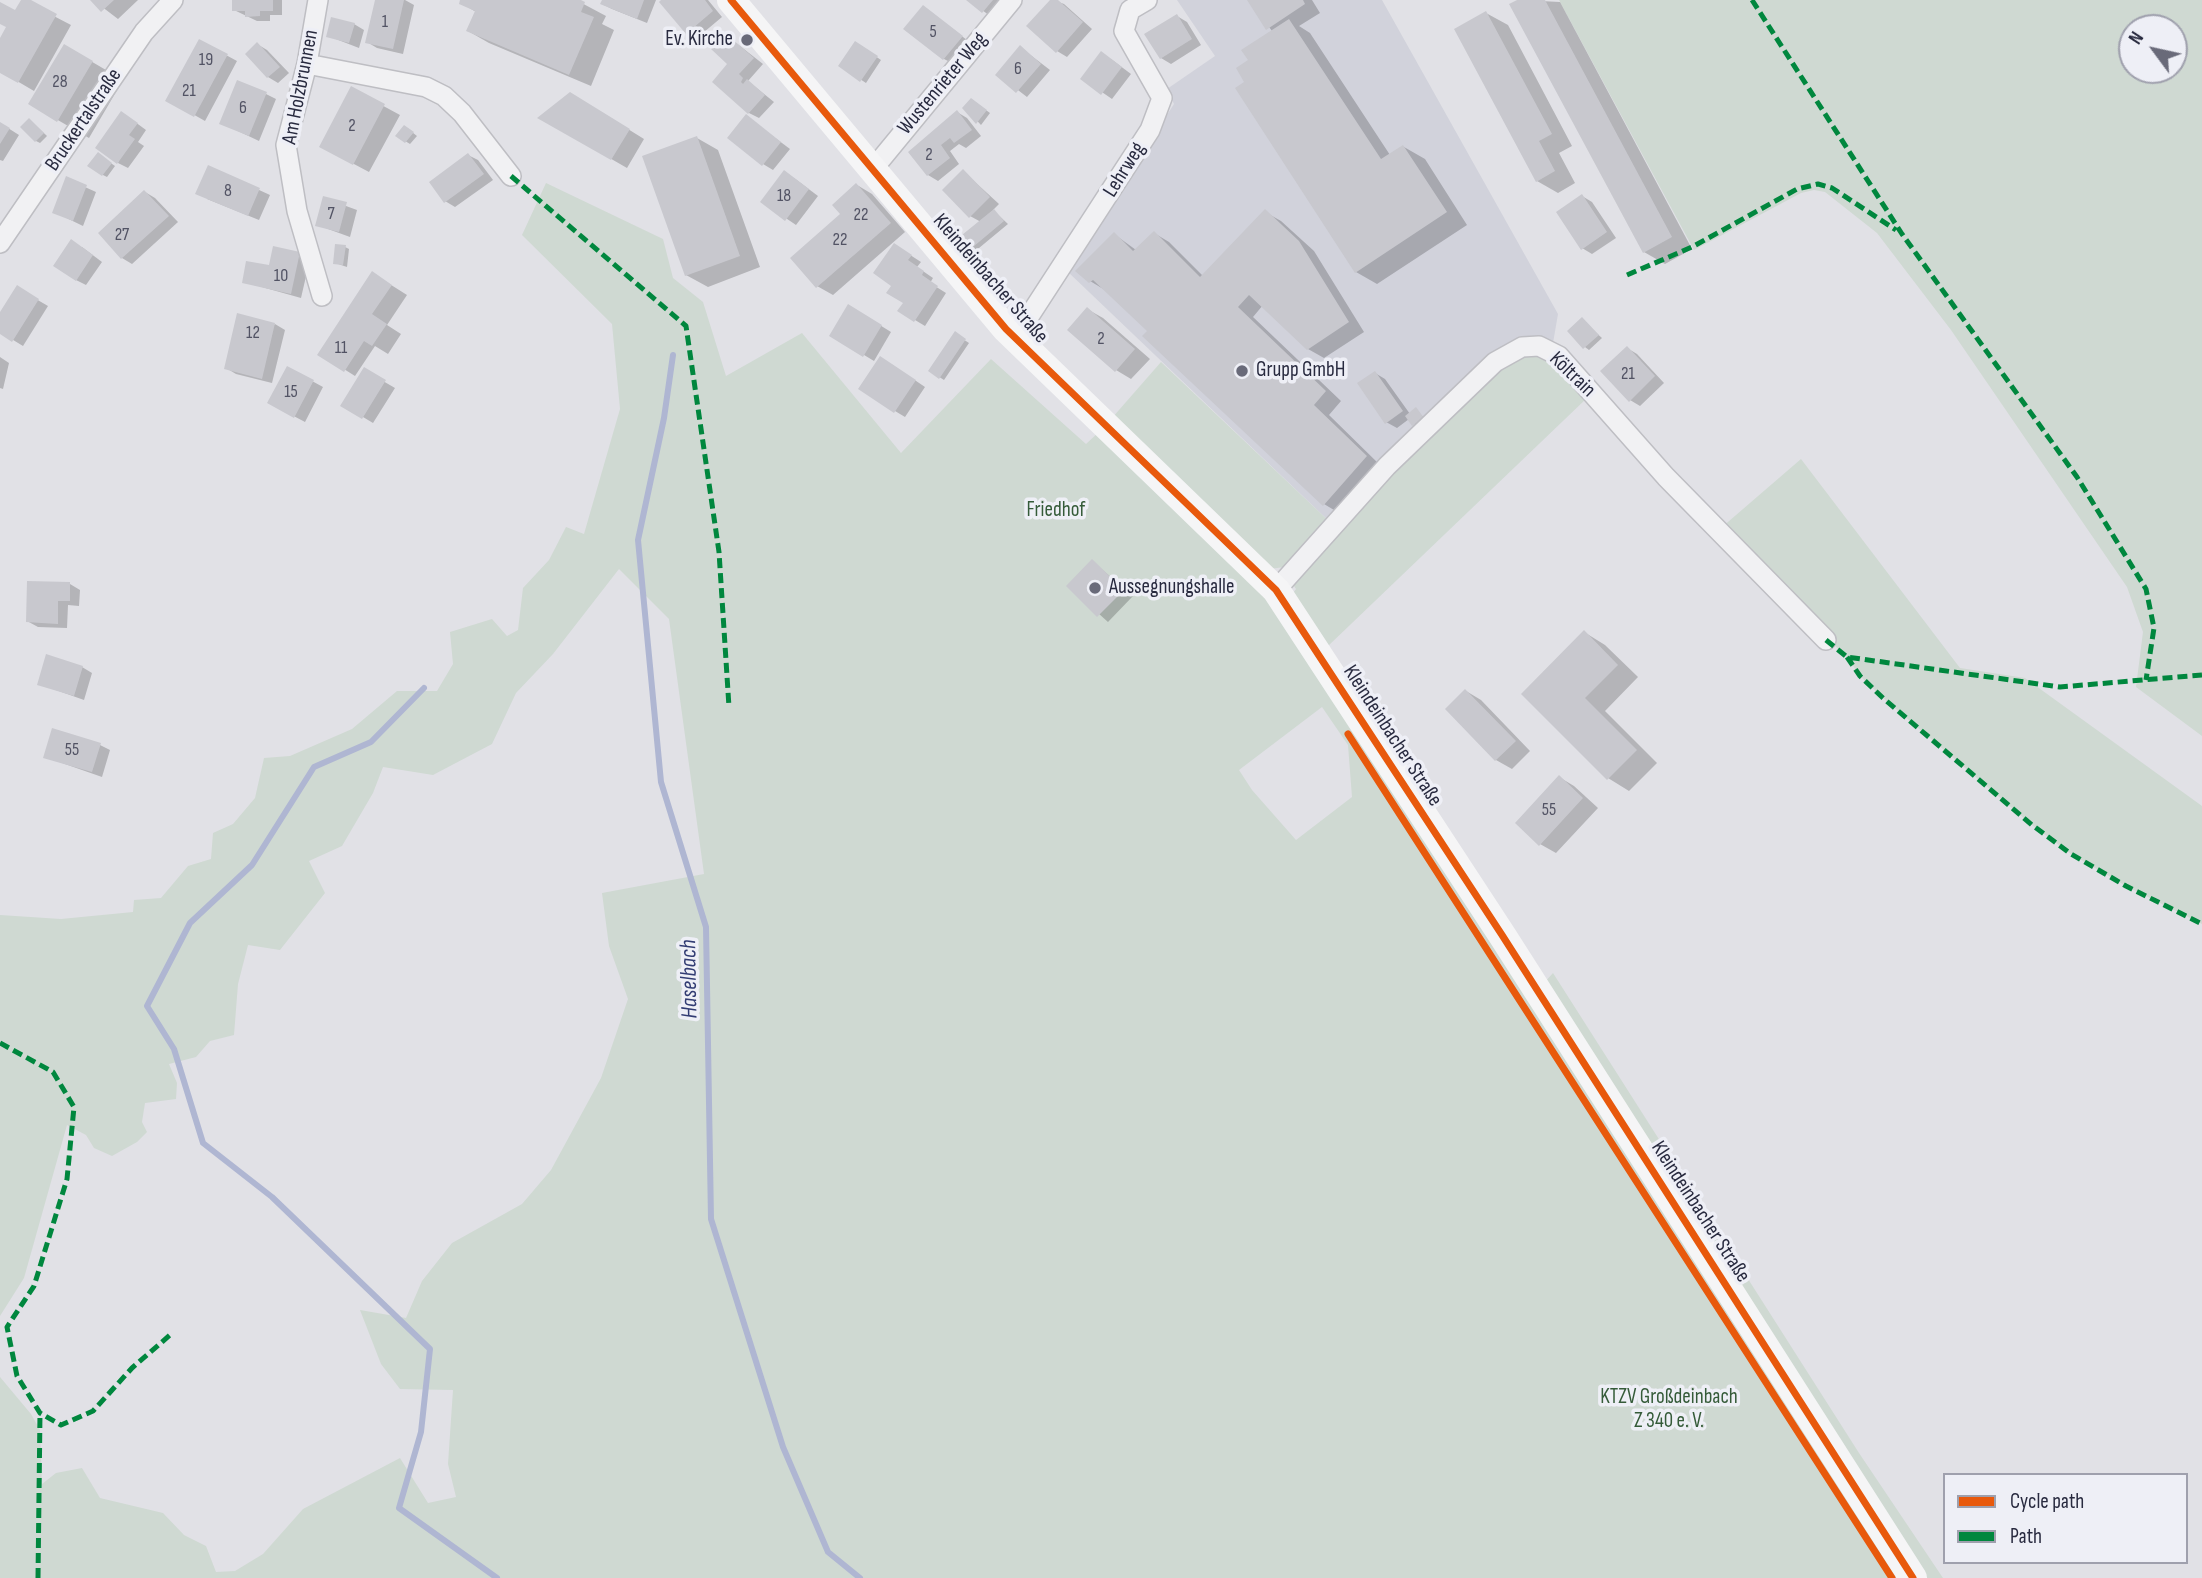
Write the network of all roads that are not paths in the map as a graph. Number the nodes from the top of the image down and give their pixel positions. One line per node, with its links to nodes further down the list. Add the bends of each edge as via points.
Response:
1 (173, 0): 9 (street, Bruckertalstraße, via 144,32)
2 (318, 0): 6 (street, Am Holzbrunnen)
3 (731, 0): 7 (street, Kleindeinbacher Straße)
4 (1012, 0): 7 (street, Wustenrieter Weg)
5 (1147, 0): 11 (street, Lehrweg, via 1130,10 1124,31 1162,98 1150,130)
6 (307, 64): 8 (street, via 426,87 444,96); 10 (street, Am Holzbrunnen, via 286,145 297,211)
7 (873, 169): 11 (street, Kleindeinbacher Straße)
8 (511, 176)
9 (0, 243)
10 (322, 296)
11 (1015, 338): 12 (street, Kleindeinbacher Straße)
12 (1276, 590): 13 (street, Költrain, via 1387,466 1495,362 1521,346 1539,346 1559,356 1665,477); 14 (street, Kleindeinbacher Straße)
13 (1826, 640)
14 (1913, 1578)

